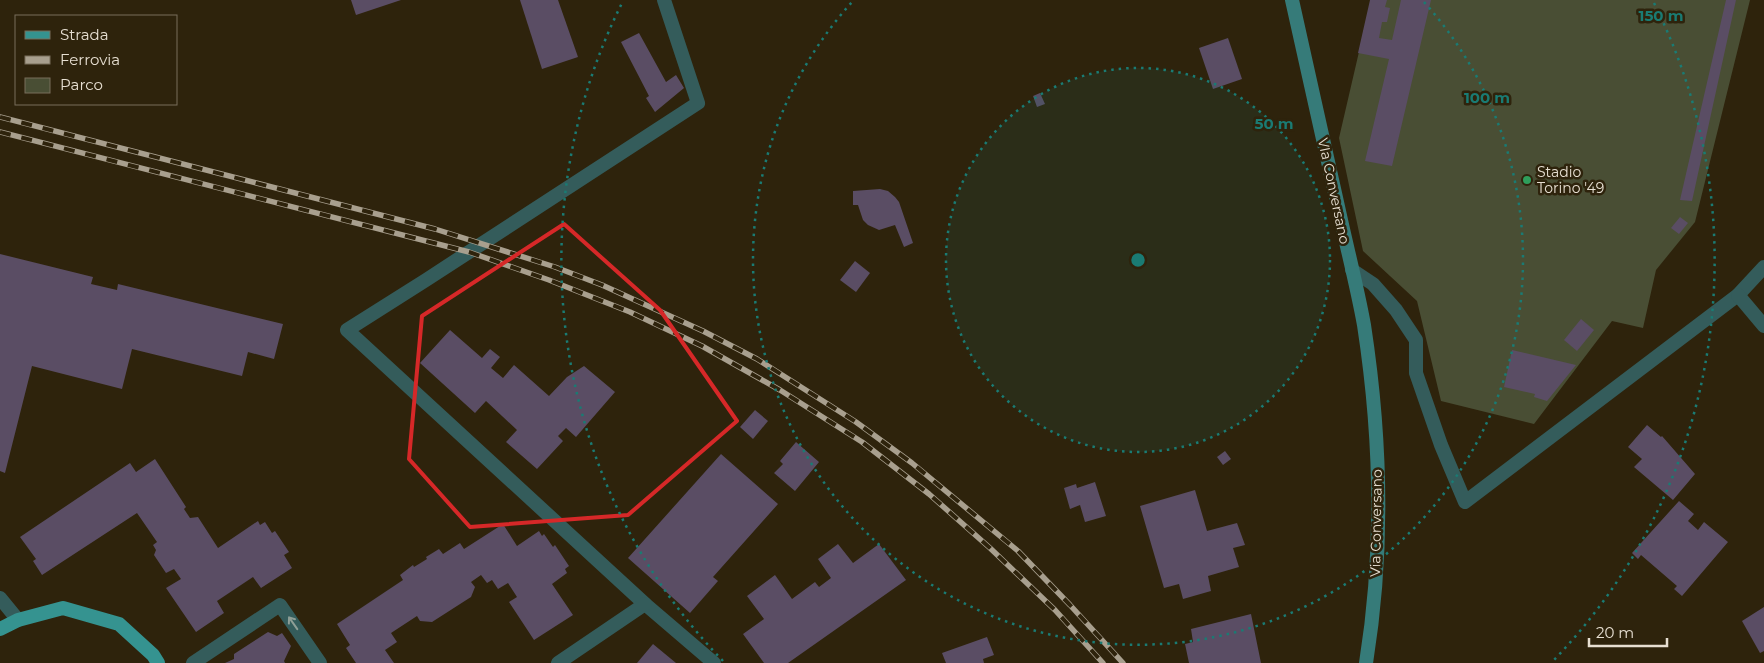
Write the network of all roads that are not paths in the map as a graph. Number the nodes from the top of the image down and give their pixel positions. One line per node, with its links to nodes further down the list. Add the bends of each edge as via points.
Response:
1 (664, 0): 9 (street, via 698,103 346,330)
2 (1292, 0): 4 (main road, VIa Conversano)
3 (1764, 267): 5 (street)
4 (1352, 270): 5 (street, via 1373,284 1416,340 1416,373 1465,502); 7 (main road, VIa Conversano)
5 (1738, 295): 6 (street)
6 (1764, 326)
7 (1371, 383): 17 (main road, Via Conversano, via 1378,547)
8 (0, 598): 10 (street)
9 (645, 604): 15 (street); 16 (street)
10 (18, 620): 11 (main road); 12 (main road, via 63,608 119,624)
11 (0, 629)
12 (158, 663)
13 (193, 663): 14 (street, one-way to 13, via 280,605)
14 (320, 663)
15 (558, 663)
16 (714, 663)
17 (1366, 663)

